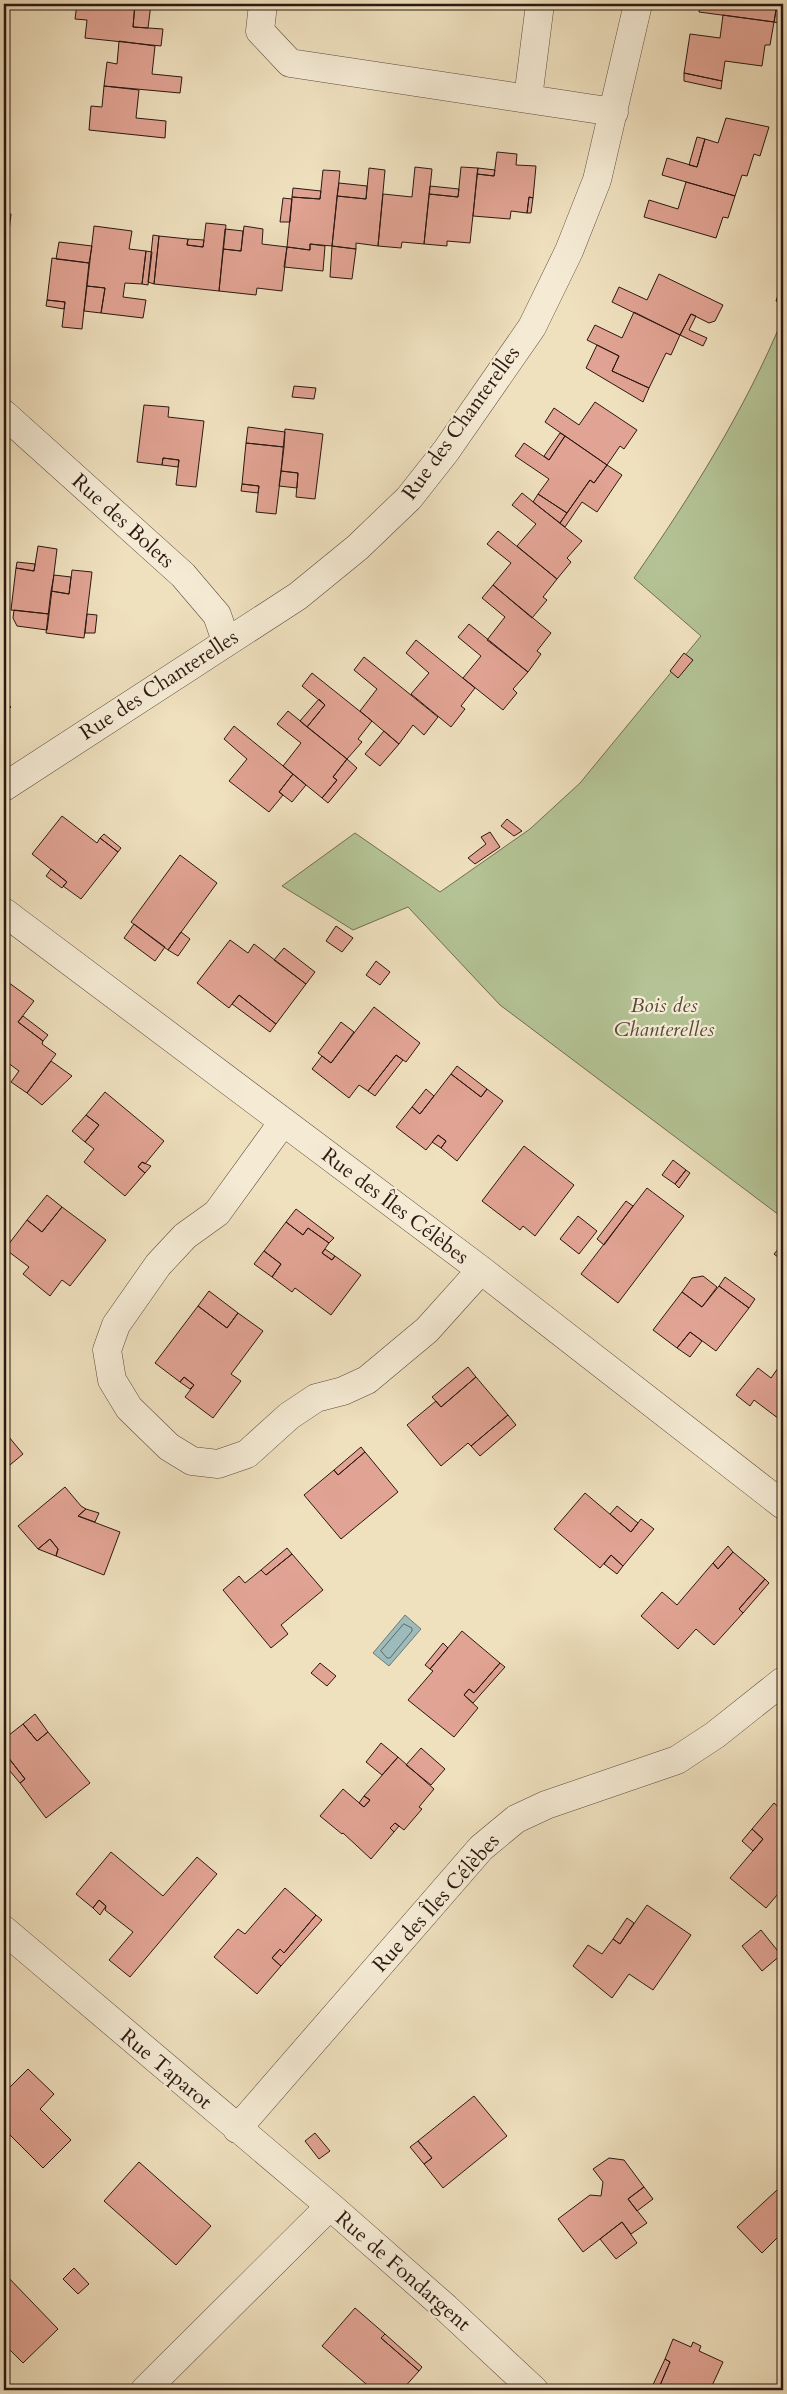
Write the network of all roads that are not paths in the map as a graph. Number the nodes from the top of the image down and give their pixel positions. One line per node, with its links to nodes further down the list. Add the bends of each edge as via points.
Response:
1 (263, 4): 4 (street, via 260,31 290,62)
2 (540, 4): 4 (street)
3 (638, 4): 5 (street, Rue des Chanterelles)
4 (528, 98): 5 (street)
5 (614, 112): 7 (street, Rue des Chanterelles, via 597,180 565,260 532,327 446,451 409,498 358,547 298,596)
6 (4, 414): 7 (street, Rue des Bolets, via 183,575 217,615)
7 (226, 641): 8 (street, Rue des Chanterelles)
8 (4, 787)
9 (4, 912): 10 (street, Rue des Îles Célèbes)
10 (283, 1122): 11 (street, Rue des Îles Célèbes); 11 (street, via 217,1213 185,1236 158,1265 116,1325 107,1350 112,1380 129,1408 169,1446 192,1461 218,1464 247,1454 316,1398 367,1380 427,1330)
11 (481, 1270): 12 (street, Rue des Îles Célèbes)
12 (783, 1505)
13 (783, 1681): 15 (street, Rue des Îles Célèbes, via 676,1760 546,1805 516,1819 480,1848)
14 (4, 1930): 15 (street, Rue Taparot)
15 (237, 2129): 16 (street, Rue Taparot)
16 (330, 2206): 17 (street, Rue de Fondargent, via 446,2308); 18 (street, Rue de Fondargent)
17 (525, 2387)
18 (145, 2390)

